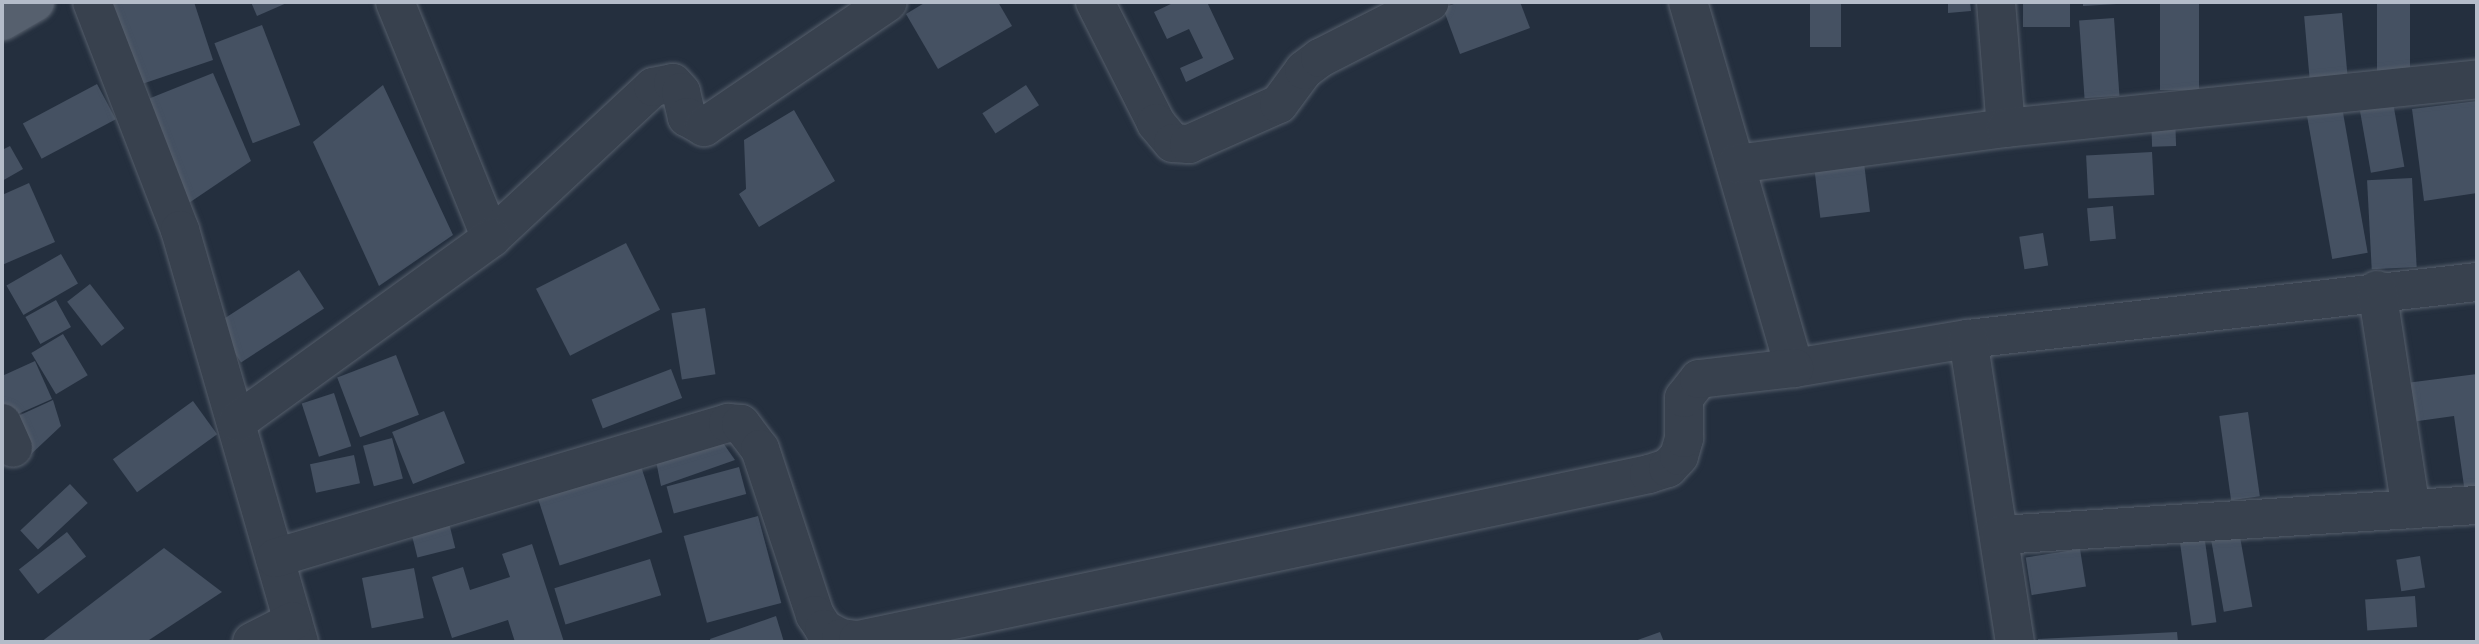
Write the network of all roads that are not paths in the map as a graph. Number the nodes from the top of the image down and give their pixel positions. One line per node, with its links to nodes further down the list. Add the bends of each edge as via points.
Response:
1 (35, 2): 9 (main road)
2 (92, 2): 18 (street, via 180,230)
3 (395, 2): 13 (street)
4 (888, 2): 13 (street, via 704,127 687,117 681,92 673,83 653,87)
5 (1095, 2): 6 (street, via 1156,123 1173,143 1189,144 1279,104 1304,69 1320,58)
6 (1430, 2)
7 (1688, 2): 12 (street)
8 (1996, 2): 11 (street)
9 (2, 22)
10 (2477, 79): 11 (street)
11 (2006, 128): 12 (street)
12 (1736, 164): 17 (street)
13 (491, 238): 18 (street)
14 (2477, 282): 15 (street)
15 (2377, 289): 16 (street); 20 (street)
16 (1968, 339): 17 (street); 21 (street)
17 (1794, 368): 22 (street, via 1699,379 1689,386 1679,456 1659,471 858,640 824,629 815,615 760,449 741,424 728,423)
18 (237, 422): 22 (street)
19 (2477, 505): 20 (street)
20 (2411, 509): 21 (street)
21 (2000, 535): 25 (street)
22 (275, 558): 23 (street)
23 (296, 631): 24 (street)
24 (252, 642)
25 (2015, 642)

